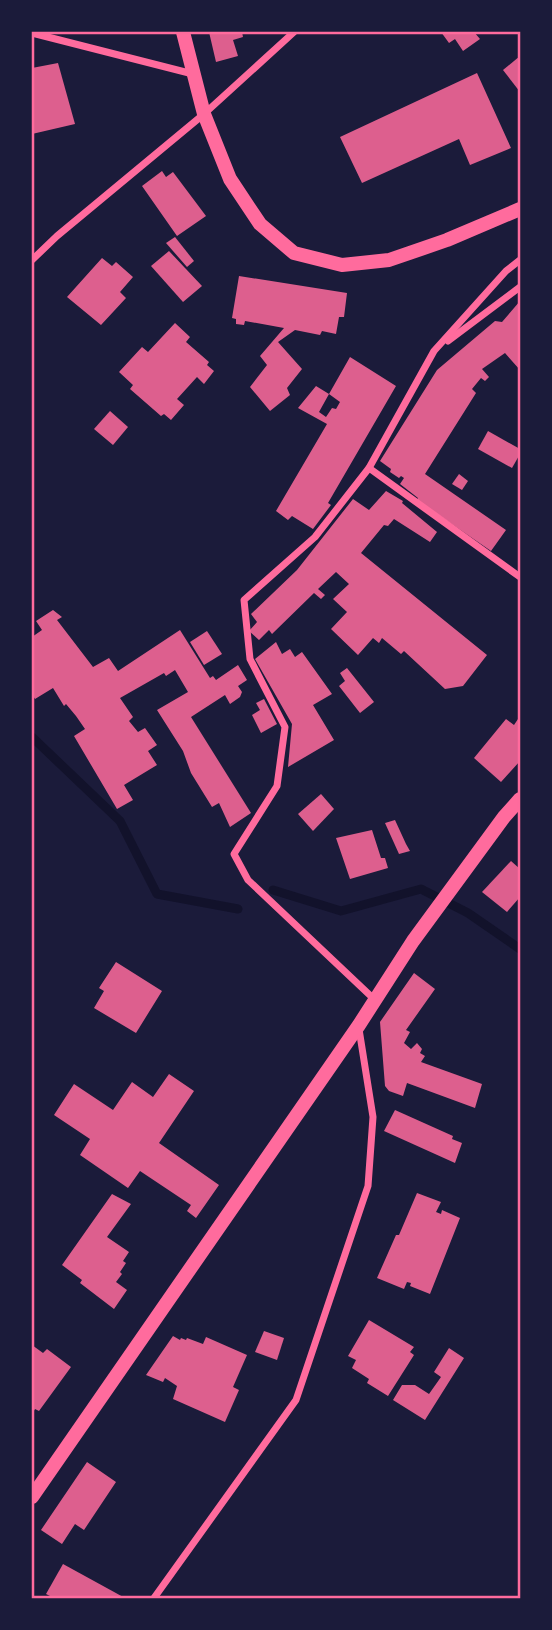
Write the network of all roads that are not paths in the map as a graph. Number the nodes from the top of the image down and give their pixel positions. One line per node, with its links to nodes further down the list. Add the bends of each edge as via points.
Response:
1 (183, 32): 4 (main road)
2 (294, 32): 5 (street)
3 (32, 33): 4 (street)
4 (194, 74): 5 (main road)
5 (204, 114): 6 (main road, via 230,179 260,224 294,253 342,265 389,260); 7 (street)
6 (520, 209)
7 (32, 260)
8 (520, 260): 10 (street)
9 (520, 287): 10 (street)
10 (434, 351): 11 (street)
11 (369, 468): 12 (street); 14 (street, via 315,537 244,600 250,659 285,727 277,786 234,854 248,880)
12 (520, 577)
13 (520, 799): 14 (main road)
14 (375, 1000): 15 (main road)
15 (359, 1025): 16 (main road); 17 (street, via 373,1116 368,1186 296,1400)
16 (32, 1497)
17 (154, 1598)

